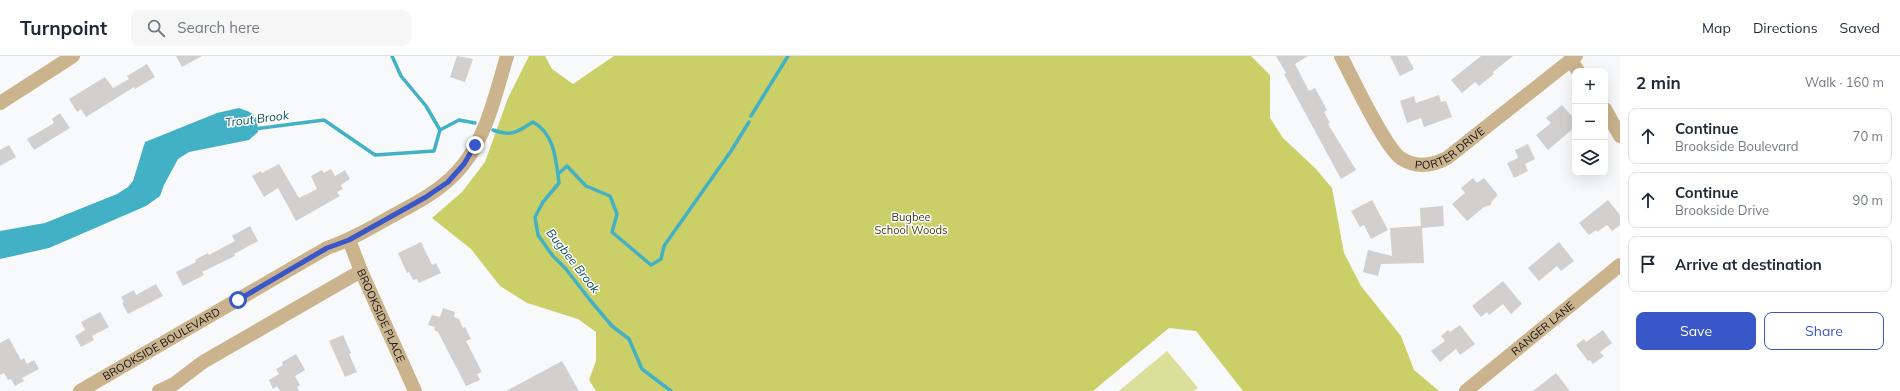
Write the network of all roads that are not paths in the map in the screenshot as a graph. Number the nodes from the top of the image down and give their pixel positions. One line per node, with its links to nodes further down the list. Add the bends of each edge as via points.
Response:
1 (73, 56): 5 (street)
2 (507, 56): 8 (street, BROOKSIDE BOULEVARD, via 485,124 464,164 448,182 426,197)
3 (1341, 56): 4 (street, PORTER DRIVE, via 1390,146 1402,159 1420,166 1438,163 1447,158)
4 (1575, 62)
5 (0, 103)
6 (1608, 114): 7 (street)
7 (1620, 136)
8 (349, 240): 10 (street, BROOKSIDE PLACE); 11 (street, BROOKSIDE BOULEVARD, via 327,248)
9 (1620, 265): 14 (street, RANGER LANE)
10 (361, 271): 12 (street); 13 (street, BROOKSIDE PLACE)
11 (80, 391)
12 (159, 391)
13 (415, 391)
14 (1466, 391)

